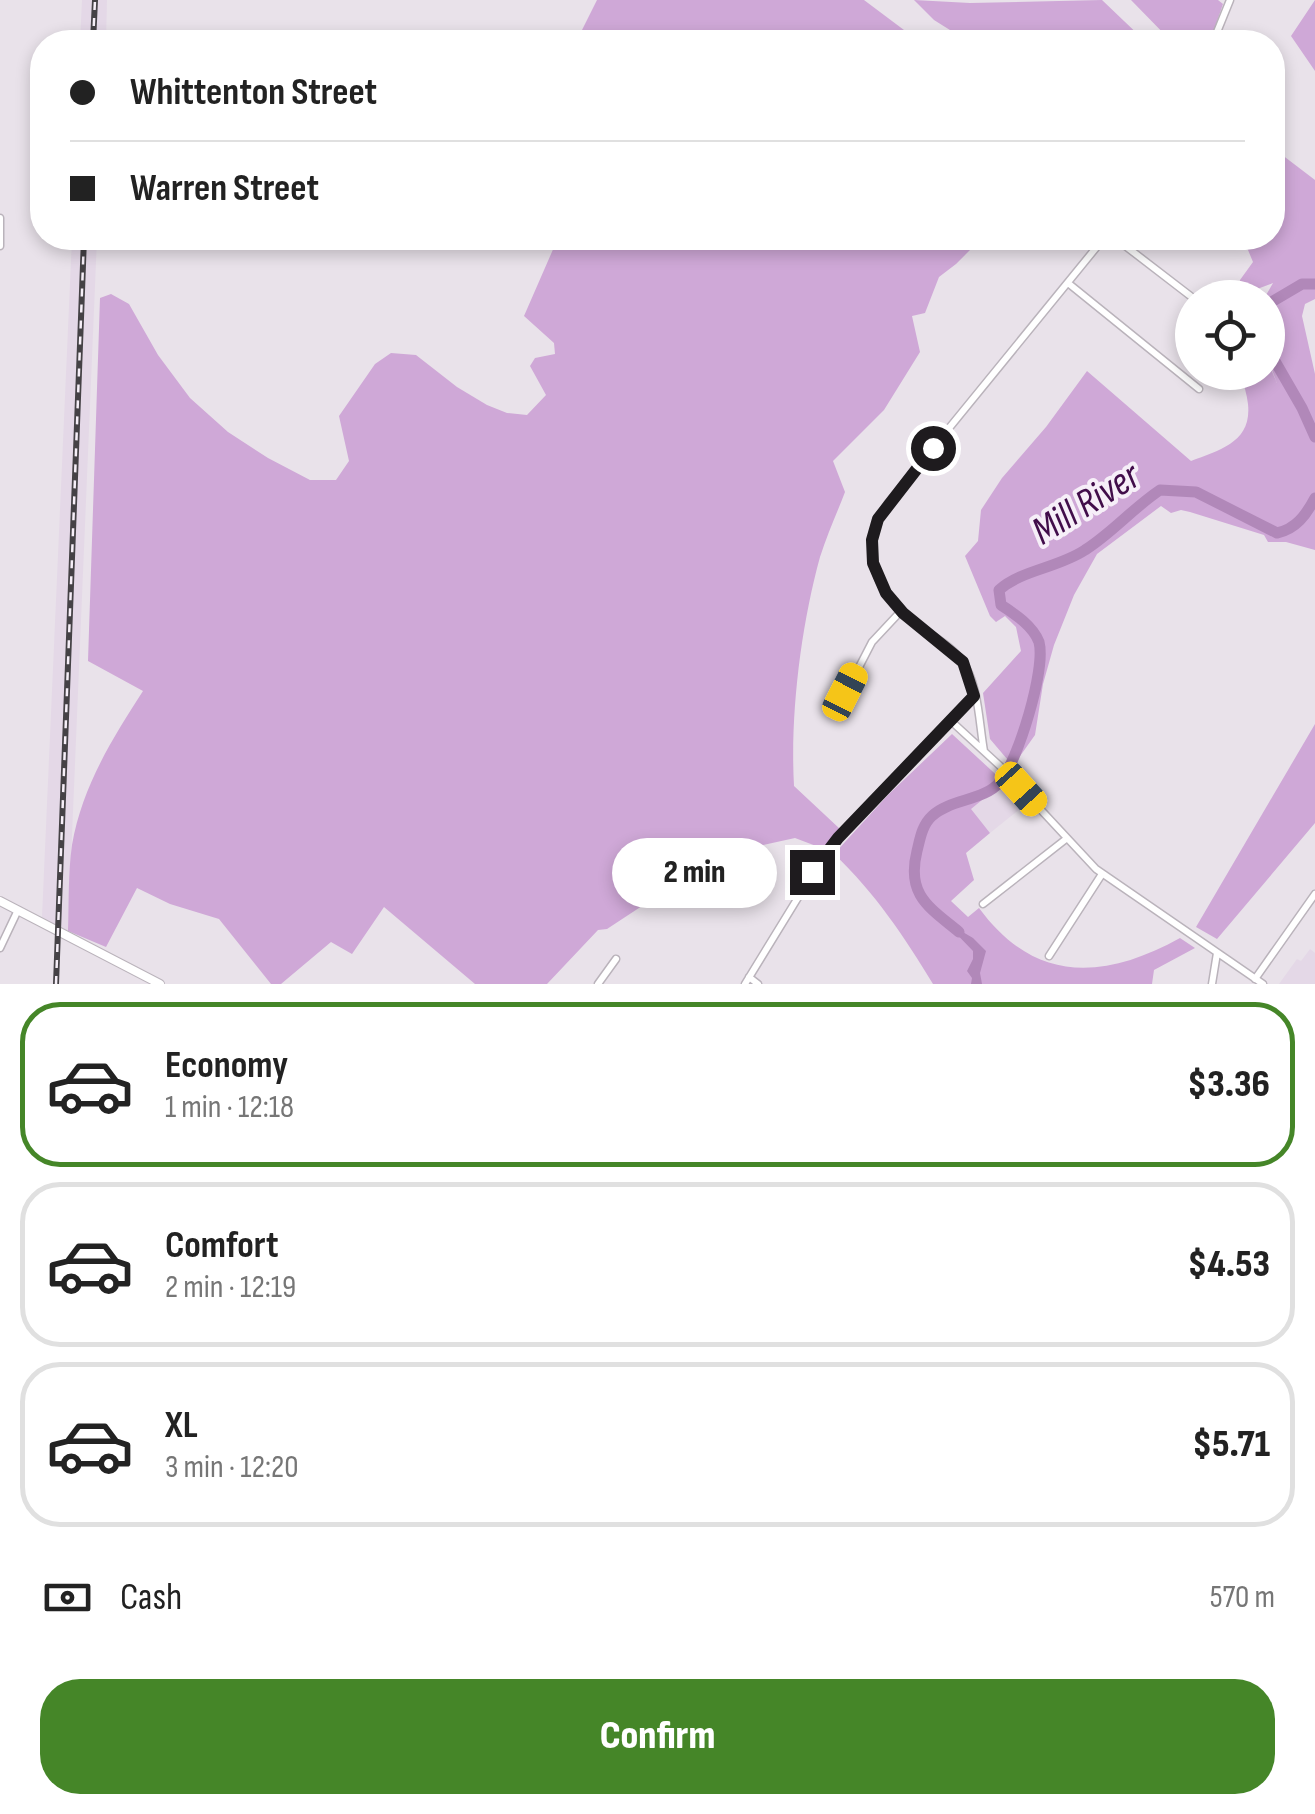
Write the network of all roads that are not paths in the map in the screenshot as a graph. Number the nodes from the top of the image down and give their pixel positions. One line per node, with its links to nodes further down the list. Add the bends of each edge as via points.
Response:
1 (1230, 0): 2 (street)
2 (1219, 30)
3 (0, 218): 4 (street)
4 (0, 246)
5 (1094, 250): 7 (street)
6 (1131, 250): 8 (street)
7 (1068, 283): 9 (street); 10 (street, via 878,519 873,563)
8 (1175, 284)
9 (1175, 368)
10 (901, 611): 11 (street, via 961,659); 12 (street, via 872,642)
11 (974, 696): 13 (street); 14 (street)
12 (840, 706)
13 (951, 721): 14 (street); 25 (street, via 826,852)
14 (984, 750): 15 (street)
15 (1066, 839): 16 (street); 19 (street)
16 (1102, 874): 22 (street); 23 (street)
17 (1315, 894): 26 (street)
18 (0, 901): 20 (street)
19 (983, 904)
20 (18, 910): 21 (street); 27 (street)
21 (0, 948)
22 (1217, 953): 26 (street); 31 (street)
23 (1048, 956)
24 (616, 960): 29 (street)
25 (746, 981): 30 (street)
26 (1259, 981)
27 (160, 984)
28 (590, 984): 29 (street)
29 (598, 984)
30 (758, 984)
31 (1212, 984)

